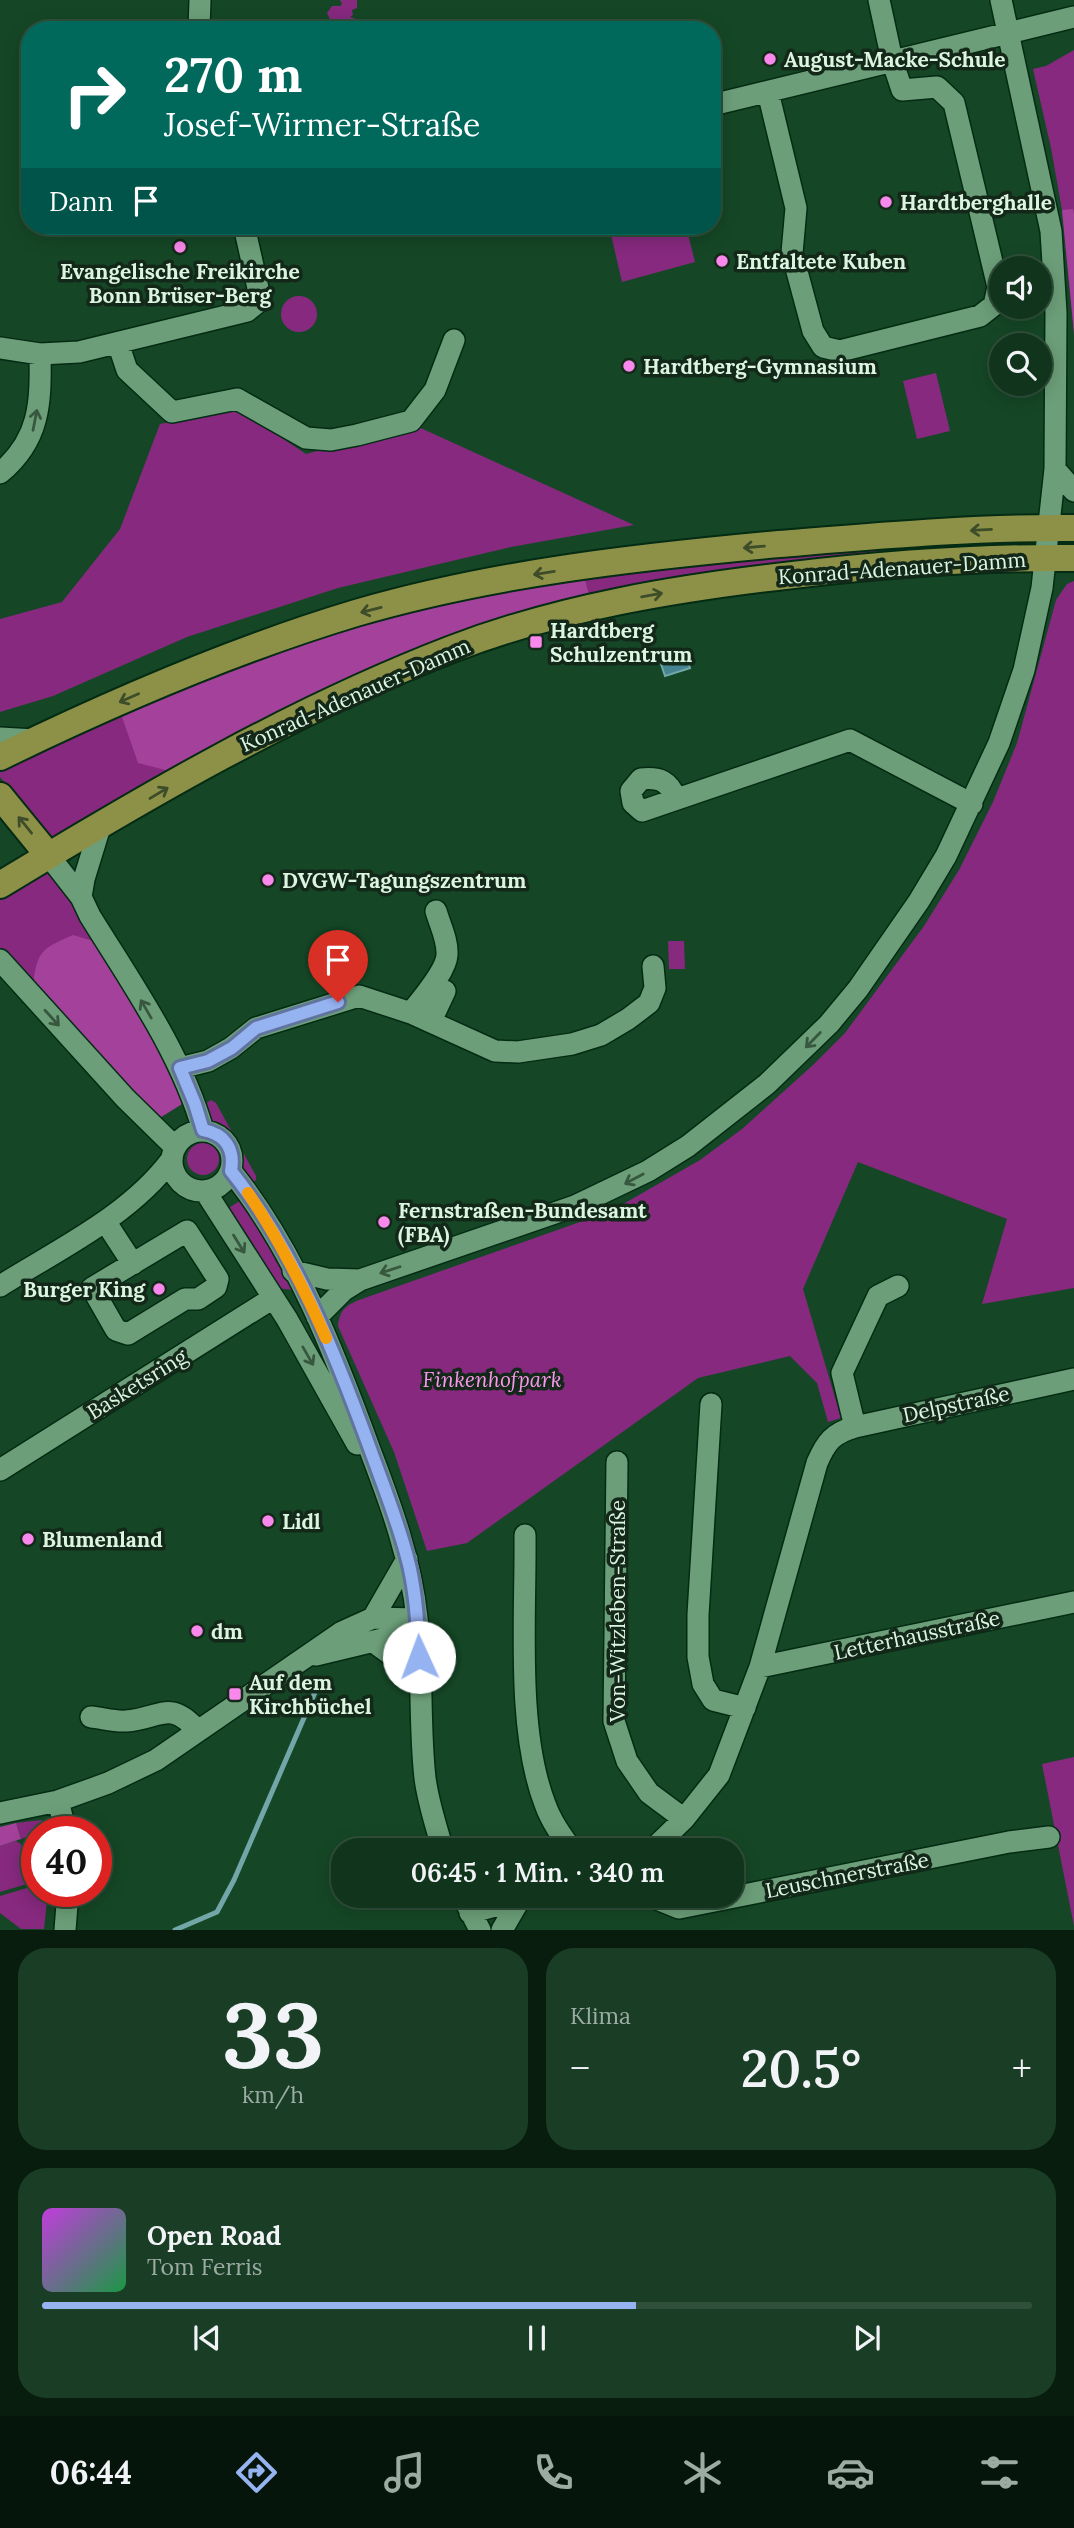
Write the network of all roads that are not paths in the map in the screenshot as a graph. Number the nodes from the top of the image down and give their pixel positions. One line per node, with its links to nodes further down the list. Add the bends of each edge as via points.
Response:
1 (201, 0): 5 (street)
2 (879, 0): 7 (street)
3 (1001, 0): 6 (street)
4 (1074, 17): 6 (street)
5 (200, 21)
6 (1008, 32): 7 (street); 15 (street, via 1051,231 1056,313)
7 (892, 60): 8 (street); 8 (street, via 902,90 937,87 954,103 999,287 994,305 980,316 840,351 823,347 813,331 792,253 796,208)
8 (768, 92): 9 (street)
9 (721, 103)
10 (246, 235): 12 (street, via 257,303 247,311)
11 (454, 341): 12 (street, via 435,390 411,421 331,440 306,438 237,399 172,412 127,370)
12 (118, 343): 14 (street)
13 (0, 348): 14 (street)
14 (40, 354): 16 (street, one-way to 14, via 14,462 33,433 40,394)
15 (1055, 469): 17 (street); 18 (street)
16 (0, 473)
17 (1074, 491)
18 (1061, 528): 19 (street); 22 (main road, Konrad-Adenauer-Damm, one-way to 22, via 884,535 709,551 611,562 448,590 269,641 191,670)
19 (1046, 558): 20 (main road, Konrad-Adenauer-Damm); 26 (street, via 1024,670); 27 (main road, Konrad-Adenauer-Damm, one-way to 19, via 235,747 428,659 532,623 616,601 719,583 913,564)
20 (1074, 558)
21 (0, 738): 22 (street)
22 (35, 740): 23 (main road, Konrad-Adenauer-Damm)
23 (0, 757)
24 (0, 796): 28 (main road, one-way to 24)
25 (676, 799): 26 (street, via 827,737 850,740)
26 (972, 804): 46 (street, one-way to 46, via 919,901 859,989 767,1084 688,1146 575,1206)
27 (100, 827): 28 (main road, Konrad-Adenauer-Damm); 30 (street)
28 (49, 856): 29 (main road, Konrad-Adenauer-Damm); 30 (street)
29 (0, 886)
30 (81, 897): 37 (street, one-way to 30)
31 (436, 911): 35 (street, via 447,958)
32 (2, 964): 39 (street, one-way to 39)
33 (653, 967): 36 (street, via 655,988 649,1003 601,1035 572,1044 495,1051)
34 (445, 992): 36 (street)
35 (411, 1013): 36 (street); 37 (street, via 359,996 256,1028 208,1061)
36 (431, 1021)
37 (180, 1068): 38 (street)
38 (203, 1130): 39 (street, via 186,1135); 40 (street, via 227,1144)
39 (173, 1154): 41 (street, via 173,1170); 42 (street, via 154,1183)
40 (231, 1171): 41 (street, via 221,1185); 45 (street)
41 (195, 1189): 42 (street); 49 (street, one-way to 49)
42 (127, 1207): 43 (street)
43 (105, 1221): 44 (street); 47 (street)
44 (133, 1264): 44 (street, via 92,1288 116,1330 128,1334 185,1299 198,1299 216,1287 218,1279 187,1231)
45 (293, 1270): 46 (street, via 327,1279); 50 (street)
46 (360, 1280): 50 (street)
47 (0, 1286)
48 (898, 1286): 53 (street, via 877,1296 842,1373)
49 (273, 1298): 50 (street, via 292,1299); 55 (street, Basketsring); 56 (street, one-way to 56)
50 (314, 1311): 56 (street)
51 (1074, 1379): 53 (street, Delpstraße)
52 (711, 1404): 66 (street, via 698,1657 703,1684 713,1700)
53 (847, 1429): 64 (street, via 825,1443 817,1463)
54 (617, 1462): 72 (street, Von-Witzleben-Straße, via 614,1721 627,1761 649,1793)
55 (0, 1469)
56 (388, 1497): 58 (street)
57 (525, 1535): 75 (street, via 526,1699 531,1752 544,1803)
58 (407, 1559): 60 (street); 61 (street)
59 (1074, 1602): 64 (street, Letterhausstraße)
60 (373, 1618): 61 (street); 63 (street)
61 (417, 1619): 62 (street, via 395,1636); 65 (street)
62 (375, 1643): 63 (street); 65 (street)
63 (307, 1656): 68 (street)
64 (760, 1667): 66 (street)
65 (420, 1676): 74 (street, via 425,1778)
66 (745, 1708): 72 (street, via 719,1776)
67 (92, 1717): 68 (street, via 126,1721 161,1712 185,1716)
68 (198, 1731): 69 (street, via 144,1766)
69 (58, 1801): 70 (street); 71 (street)
70 (0, 1813)
71 (62, 1816)
72 (684, 1819): 76 (street)
73 (1049, 1837): 77 (street, Leuschnerstraße)
74 (439, 1838)
75 (563, 1838)
76 (664, 1838)
77 (744, 1895)
78 (67, 1907): 82 (street)
79 (488, 1908): 81 (street)
80 (519, 1908): 83 (street)
81 (471, 1913)
82 (65, 1930)
83 (502, 1930)

